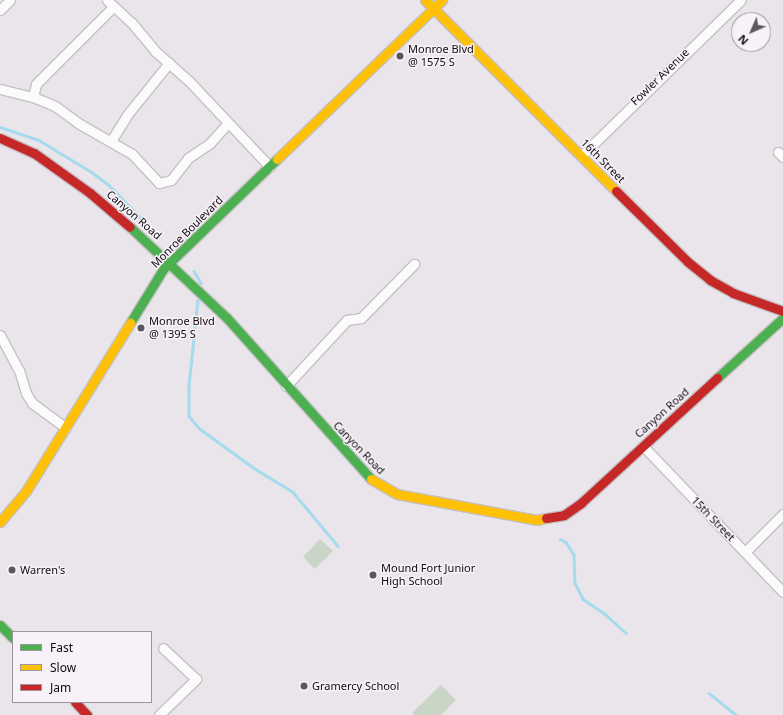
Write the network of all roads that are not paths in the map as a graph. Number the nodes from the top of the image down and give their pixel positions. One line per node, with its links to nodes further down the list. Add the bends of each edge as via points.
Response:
1 (10, 0): 7 (street)
2 (425, 0): 6 (street, 16th Street)
3 (442, 0): 6 (street, Monroe Boulevard)
4 (741, 0): 14 (street, Fowler Avenue)
5 (110, 3): 8 (street); 10 (street, via 36,84)
6 (433, 8): 14 (street, 16th Street); 15 (street, Monroe Boulevard)
7 (0, 10)
8 (169, 63): 11 (street, via 189,80); 13 (street, via 127,115)
9 (0, 89): 10 (street)
10 (32, 97): 13 (street, via 55,106 78,123)
11 (228, 123): 13 (street, via 210,143 188,158 171,180 165,183 159,183 132,154); 15 (street)
12 (0, 138): 16 (street, Canyon Road, via 34,153 84,189)
13 (111, 141)
14 (581, 156): 18 (street, 16th Street, via 688,262 710,280 733,293)
15 (270, 167): 16 (street, Monroe Boulevard)
16 (170, 263): 21 (street, Canyon Road, via 227,318); 22 (street, Monroe Boulevard, via 146,296)
17 (414, 264): 21 (street, via 360,318 347,320)
18 (783, 311)
19 (783, 318): 23 (street, Canyon Road)
20 (0, 334): 22 (street, via 19,370 32,403)
21 (286, 386): 23 (street, Canyon Road, via 360,469 389,491 522,517 547,520 568,513)
22 (66, 428): 25 (street, Monroe Boulevard, via 26,491)
23 (643, 446): 26 (street, 15th Street)
24 (783, 514): 26 (street)
25 (0, 522)
26 (745, 552): 27 (street, 15th Street)
27 (783, 592)
28 (0, 625): 29 (street)
29 (12, 637)
30 (164, 648): 33 (street, via 196,679)
31 (76, 703): 32 (street)
32 (87, 715)
33 (159, 715)

